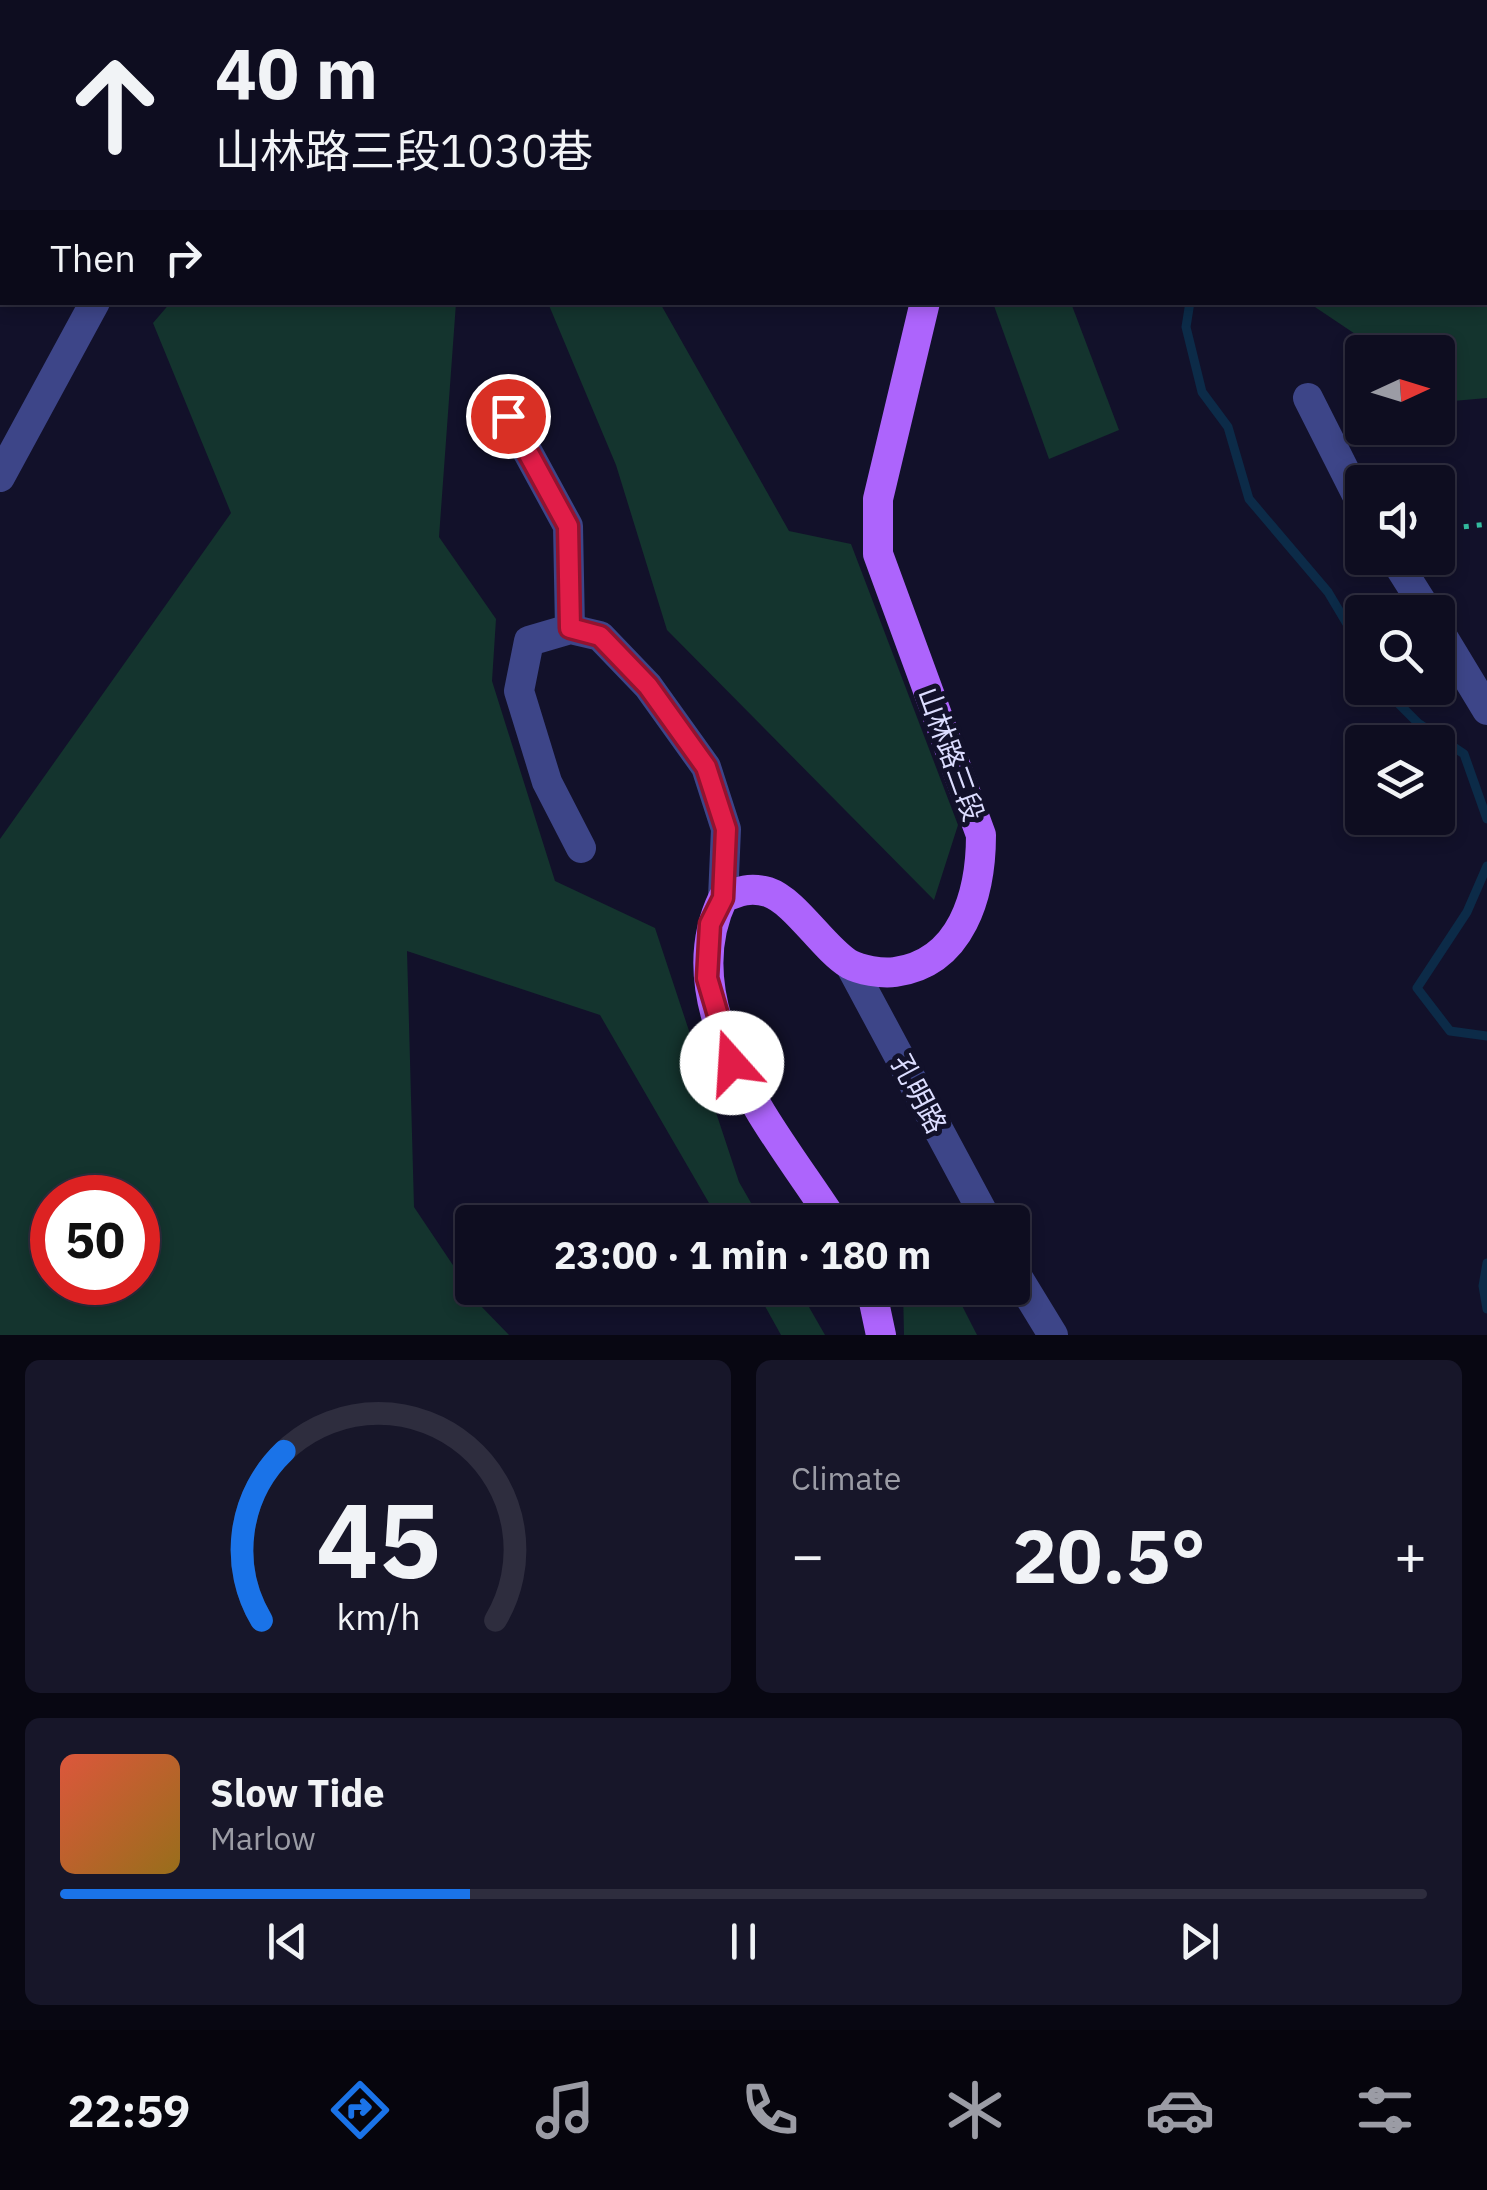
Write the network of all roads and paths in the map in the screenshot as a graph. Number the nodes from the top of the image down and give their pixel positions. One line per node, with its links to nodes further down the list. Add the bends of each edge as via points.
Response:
1 (93, 305): 6 (street)
2 (924, 305): 14 (main road, 山林路三段, via 878,499 878,554 981,836 981,873 949,945 918,969 886,973)
3 (1308, 398): 5 (street)
4 (508, 416): 9 (street, via 568,526)
5 (1345, 471)
6 (0, 477)
7 (1487, 524): 8 (path)
8 (1455, 528)
9 (570, 628): 12 (street, via 529,642 519,691 547,782); 13 (street, via 600,636 648,686 706,767 726,829)
10 (1455, 657): 11 (street)
11 (1487, 710)
12 (581, 848)
13 (723, 898): 14 (main road, via 744,889 772,893); 15 (main road, via 710,924 707,978 732,1063)
14 (850, 964): 16 (street, 孔明路)
15 (823, 1205)
16 (979, 1205)
17 (1030, 1297): 20 (street)
18 (875, 1305): 19 (main road)
19 (881, 1335)
20 (1053, 1335)

